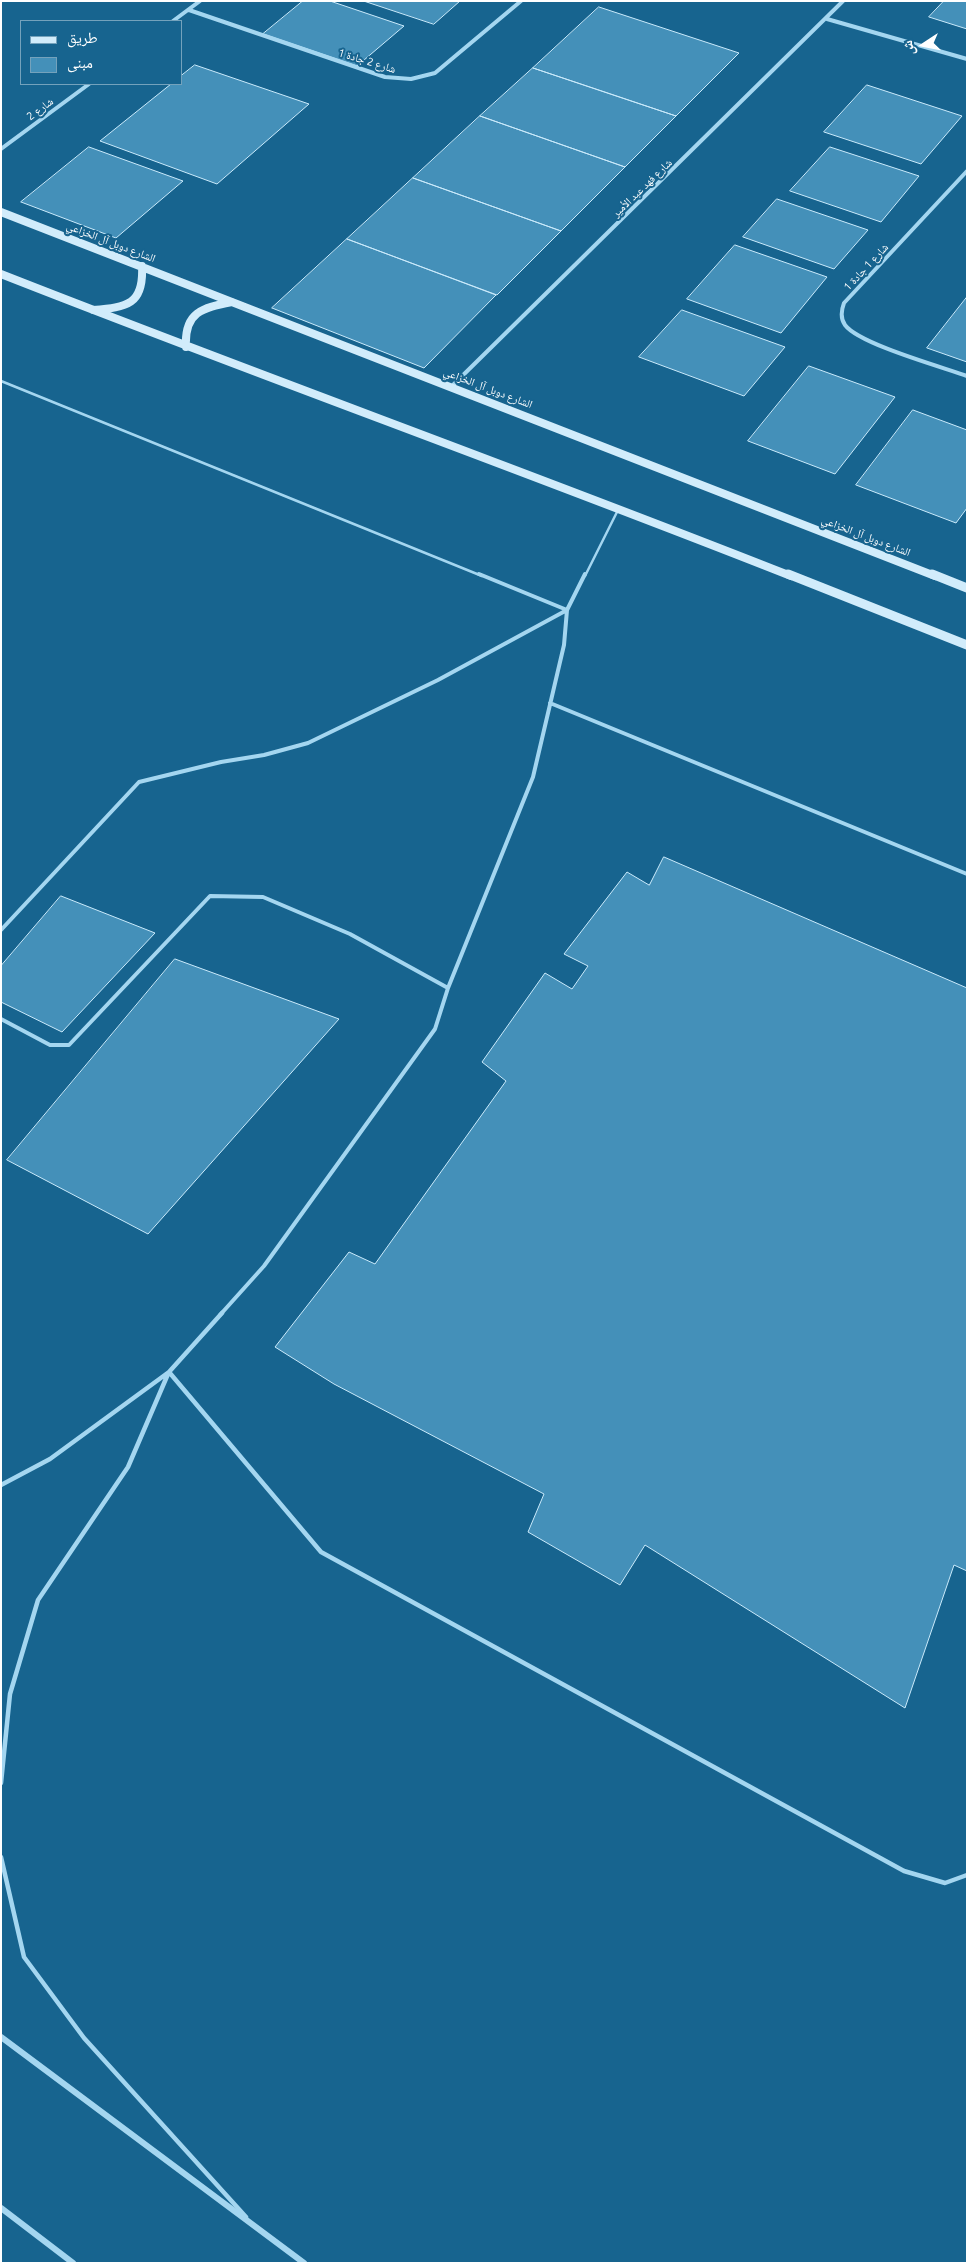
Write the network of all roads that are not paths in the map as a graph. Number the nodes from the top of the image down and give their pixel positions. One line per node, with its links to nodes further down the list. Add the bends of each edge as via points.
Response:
1 (200, 1): 4 (street)
2 (521, 1): 4 (street, شارع 2 جادة 1, via 435,73 411,79 385,78)
3 (843, 1): 5 (street, شارع فهد عبد الأمير)
4 (188, 10): 6 (street)
5 (827, 19): 7 (street); 19 (street, شارع فهد عبد الأمير)
6 (174, 20)
7 (967, 59)
8 (88, 85): 9 (street, شارع 2)
9 (1, 149)
10 (967, 171): 17 (street, شارع 1 جادة 1, via 844,303 840,312 842,322 850,332)
11 (1, 212): 12 (main road, الشارع دوبل آل الخزاعي)
12 (142, 266): 14 (main road, الشارع دوبل آل الخزاعي); 15 (main road, via 143,289 135,300 118,308)
13 (1, 274): 15 (main road)
14 (233, 302): 16 (main road, via 196,313 184,333); 19 (main road, الشارع دوبل آل الخزاعي)
15 (90, 310): 16 (main road)
16 (186, 347): 20 (main road)
17 (967, 376)
18 (1, 381): 22 (lane)
19 (452, 386): 21 (main road, الشارع دوبل آل الخزاعي)
20 (618, 508): 22 (lane); 23 (main road)
21 (967, 588)
22 (567, 610): 24 (lane, via 564,645); 26 (lane, via 438,680 308,743 139,782)
23 (967, 645)
24 (550, 704): 25 (lane); 27 (lane, via 532,777)
25 (967, 874)
26 (1, 930)
27 (448, 988): 28 (lane, via 350,934 263,897 210,896 69,1045 50,1045); 29 (lane, via 434,1029 264,1266)
28 (1, 1019)
29 (169, 1372): 30 (lane, via 50,1459); 31 (lane, via 128,1467 38,1600 10,1694); 33 (lane, via 322,1552 904,1872 946,1882)
30 (1, 1485)
31 (1, 1783)
32 (1, 1857): 36 (lane, via 24,1957 84,2038)
33 (967, 1876)
34 (1, 2037): 36 (street)
35 (1, 2208): 37 (street)
36 (252, 2224): 38 (street)
37 (73, 2263)
38 (304, 2263)

